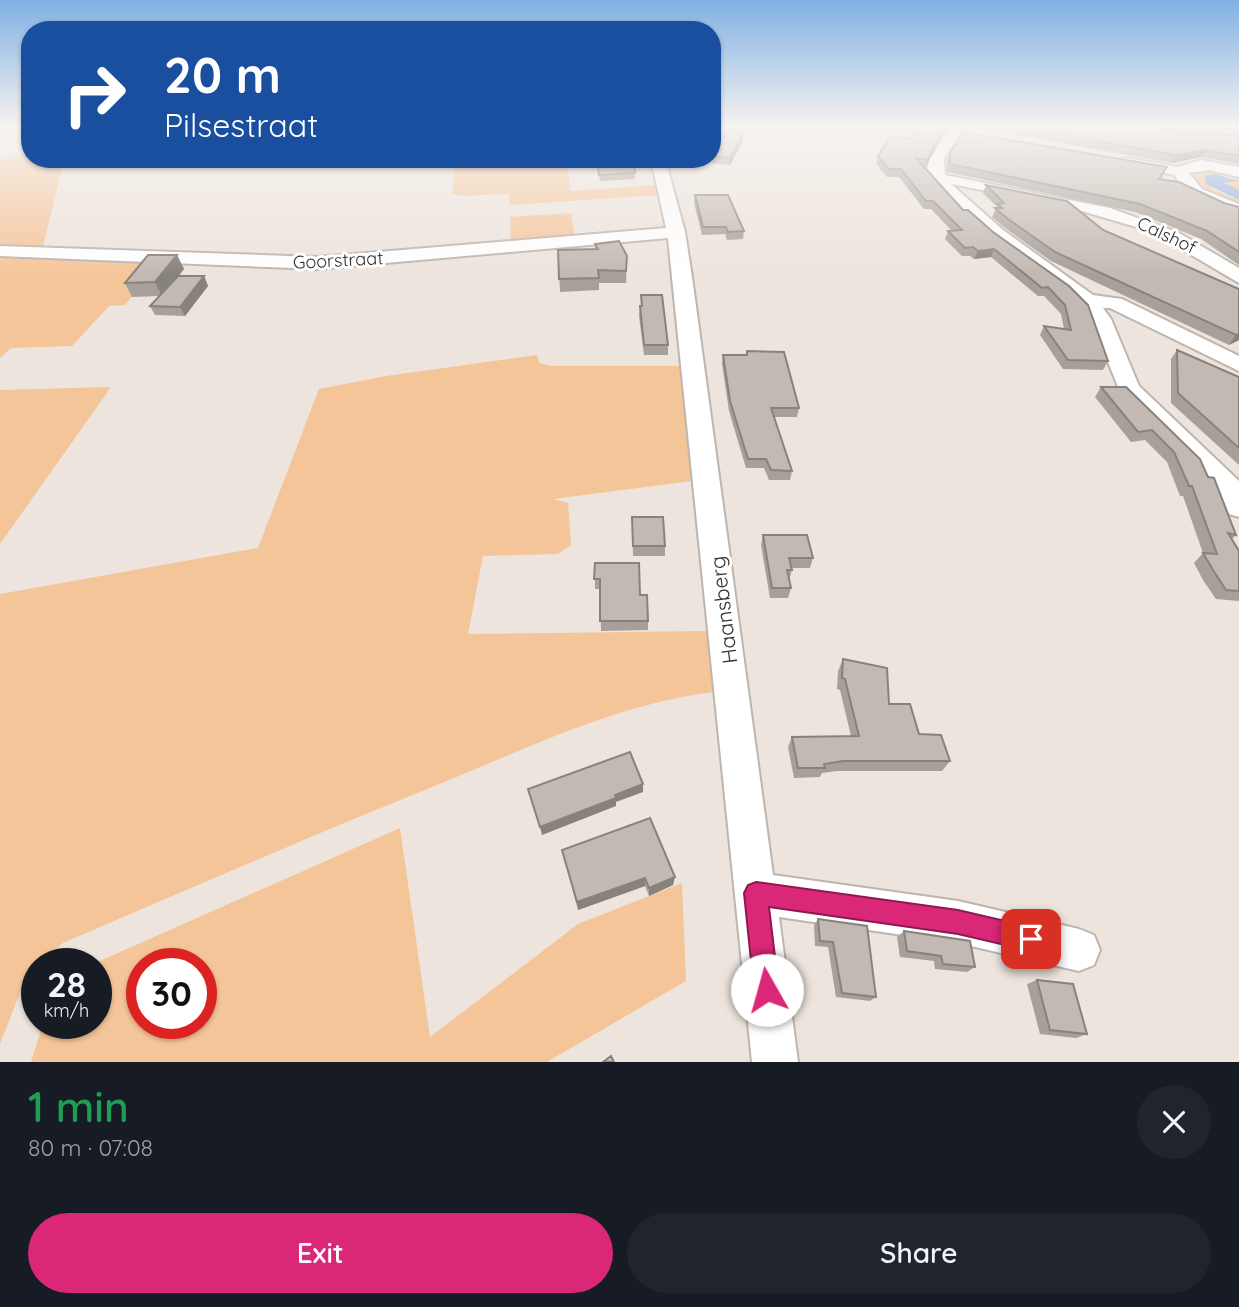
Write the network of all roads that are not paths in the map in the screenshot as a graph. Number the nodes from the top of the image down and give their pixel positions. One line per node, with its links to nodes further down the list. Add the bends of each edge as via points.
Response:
1 (661, 176): 9 (street, Haansberg)
2 (939, 176): 5 (street)
3 (1124, 176): 6 (street)
4 (1183, 176): 6 (street)
5 (939, 179): 7 (street, Calshof); 15 (street, via 964,208 1069,282)
6 (1192, 188): 8 (street)
7 (1088, 206): 10 (street, Calshof, via 1091,218); 12 (street, Calshof, via 1165,231)
8 (1239, 209)
9 (676, 232): 11 (street, Goorstraat, via 318,263); 18 (street, Haansberg)
10 (1106, 232)
11 (0, 251)
12 (1239, 277)
13 (1216, 283): 14 (street)
14 (1239, 294)
15 (1087, 300): 16 (street, via 1115,303); 17 (street, via 1101,319 1129,389)
16 (1234, 357)
17 (1237, 497)
18 (756, 893): 19 (street, via 958,922); 20 (street, Haansberg)
19 (1079, 950)
20 (775, 1062)

